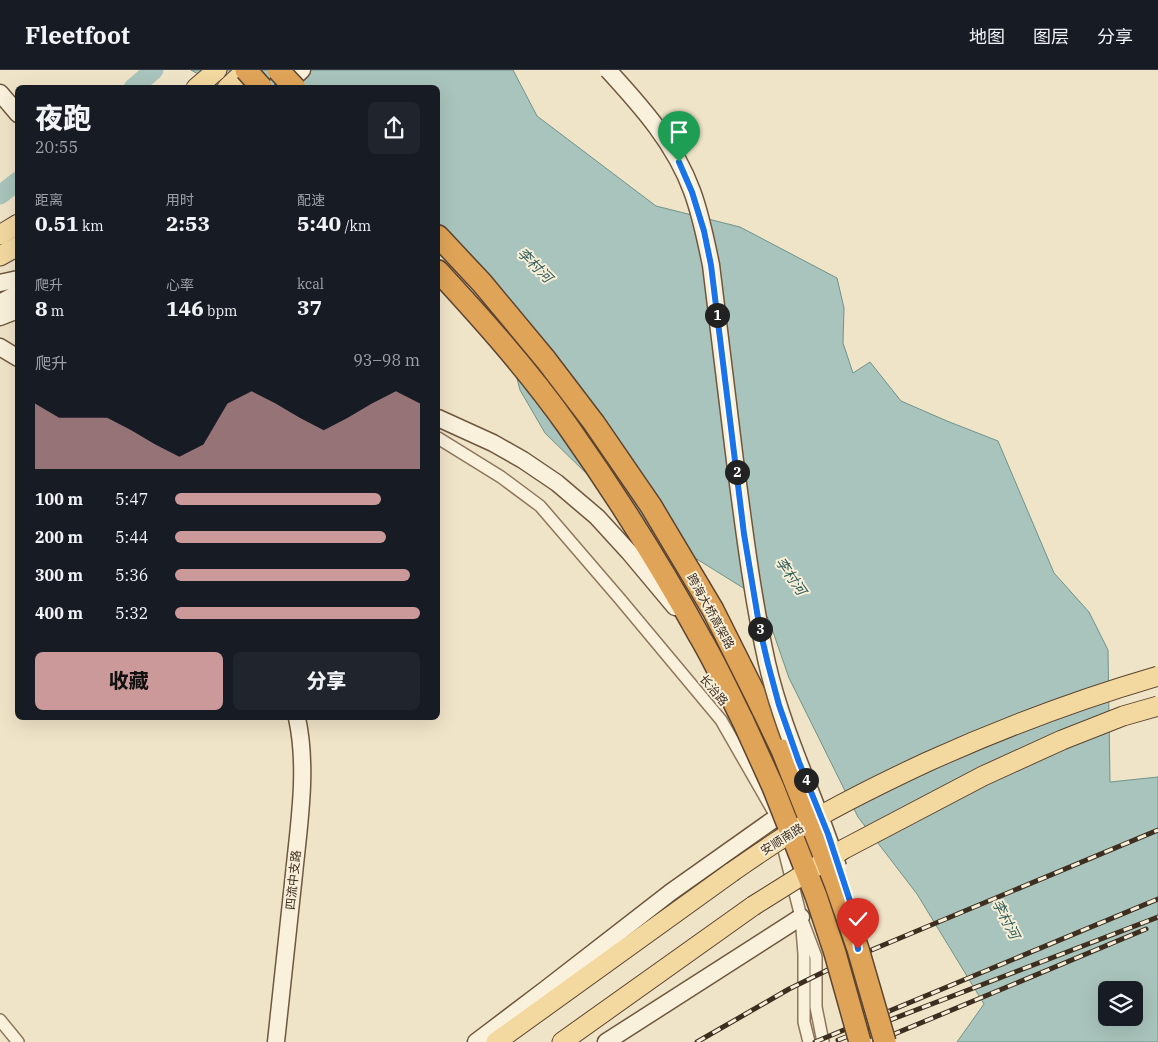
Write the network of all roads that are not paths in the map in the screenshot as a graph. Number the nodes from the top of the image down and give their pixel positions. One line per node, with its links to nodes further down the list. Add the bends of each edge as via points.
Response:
1 (217, 70): 7 (main road)
2 (246, 70): 8 (main road); 9 (highway, bridge)
3 (278, 70): 12 (highway, bridge)
4 (283, 70): 10 (main road)
5 (302, 70): 11 (main road)
6 (608, 70): 37 (main road, bridge, via 662,134 679,162 704,231 744,534 760,630 779,705 853,910)
7 (200, 85)
8 (230, 85)
9 (260, 85)
10 (266, 85)
11 (286, 85)
12 (292, 85)
13 (0, 93): 14 (main road)
14 (15, 110)
15 (15, 226): 16 (main road)
16 (0, 235)
17 (440, 238): 37 (highway, 跨海大桥高架路, bridge, via 482,283 594,423 651,506 713,610 782,750)
18 (15, 248): 19 (main road)
19 (0, 256)
20 (440, 273): 31 (highway, 跨海大桥高架路, via 566,424 633,523)
21 (15, 280): 22 (main road)
22 (0, 283)
23 (15, 295): 24 (main road)
24 (0, 304)
25 (15, 311): 26 (main road)
26 (0, 317)
27 (0, 347): 28 (main road)
28 (15, 356)
29 (440, 419): 31 (main road, via 493,443 557,483 597,517)
30 (440, 439): 35 (street, 长治路, via 540,506 721,720)
31 (701, 638): 47 (highway, 跨海大桥高架路, bridge, via 773,786 835,953)
32 (1158, 676): 42 (main road, 安顺南路, bridge, via 1113,689 975,740 828,812 732,872)
33 (1158, 706): 43 (main road, bridge, via 1062,740 983,776 844,849 753,906)
34 (297, 720): 40 (main road, 四流中支路, via 302,770 299,823)
35 (777, 817): 36 (street, 长治路); 41 (main road, via 671,892)
36 (801, 917): 44 (main road); 45 (street, via 804,1022); 46 (street, 长治路, via 816,957 816,1007)
37 (858, 949): 48 (highway, 跨海大桥高架路, bridge)
38 (0, 1020): 39 (street)
39 (18, 1042)
40 (276, 1042)
41 (476, 1042)
42 (496, 1042)
43 (562, 1042)
44 (606, 1042)
45 (809, 1042)
46 (823, 1042)
47 (860, 1042)
48 (884, 1042)

